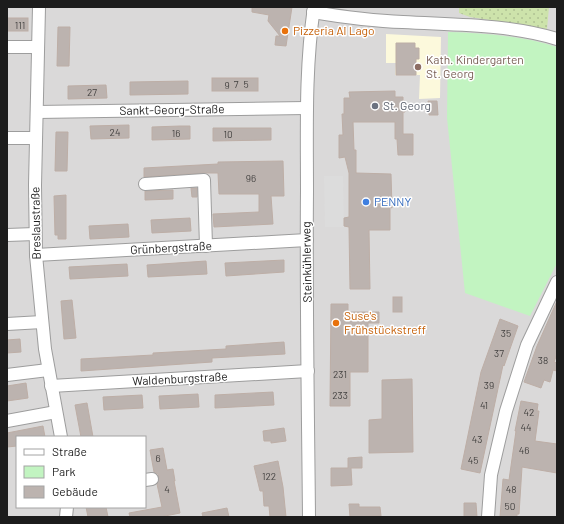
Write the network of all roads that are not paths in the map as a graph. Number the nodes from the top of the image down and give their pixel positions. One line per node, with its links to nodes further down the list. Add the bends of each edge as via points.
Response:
1 (39, 7): 5 (street, Breslaustraße)
2 (313, 10): 3 (street, via 363,19 481,26); 6 (street, Steinkühlerweg)
3 (557, 39)
4 (7, 47): 5 (street)
5 (38, 47): 7 (street, Breslaustraße)
6 (306, 108): 7 (street, Sankt-Georg-Straße); 13 (street, Steinkühlerweg)
7 (37, 112): 9 (street, Breslaustraße)
8 (7, 138): 9 (street)
9 (36, 138): 11 (street, Breslaustraße)
10 (145, 184): 14 (street, via 204,180)
11 (35, 234): 12 (street); 15 (street, Breslaustraße)
12 (7, 235)
13 (307, 240): 14 (street, Grünbergstraße); 20 (street, Steinkühlerweg)
14 (206, 246): 15 (street, Grünbergstraße)
15 (36, 255): 17 (street, Breslaustraße)
16 (557, 282): 27 (street, via 526,345 506,411 491,475)
17 (42, 322): 18 (street); 19 (street, Breslaustraße)
18 (7, 324)
19 (48, 370): 21 (street); 22 (street, Breslaustraße)
20 (308, 371): 22 (street, Waldenburgstraße); 26 (street, Steinkühlerweg)
21 (7, 375)
22 (51, 386): 23 (street, Breslaustraße)
23 (56, 412): 24 (street); 25 (street, Breslaustraße)
24 (7, 421)
25 (61, 436)
26 (310, 517)
27 (488, 517)

